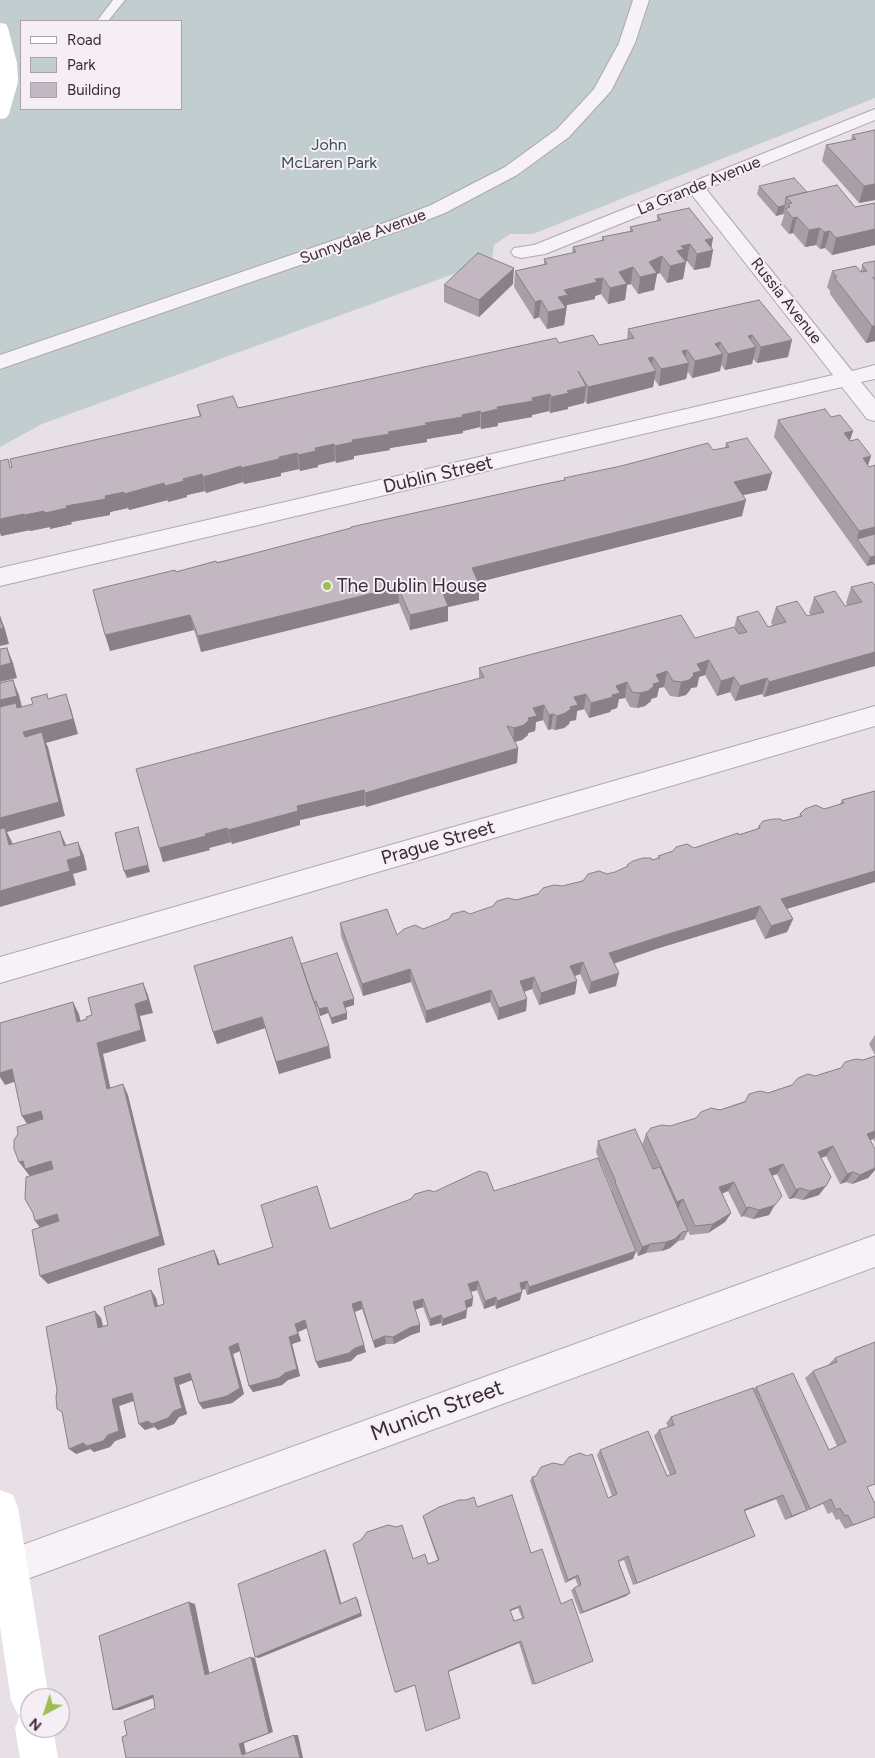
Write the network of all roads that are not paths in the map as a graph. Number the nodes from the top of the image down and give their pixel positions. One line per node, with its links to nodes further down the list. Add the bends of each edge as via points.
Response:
1 (119, 0): 3 (lane)
2 (641, 0): 9 (street, Sunnydale Avenue, via 627,43 602,91 563,133 511,172 438,209 380,231)
3 (103, 20)
4 (0, 28): 5 (street, via 10,63 10,82)
5 (0, 114)
6 (875, 114): 7 (street, La Grande Avenue)
7 (696, 188): 8 (street, La Grande Avenue, via 538,250); 11 (street, Russia Avenue)
8 (522, 252)
9 (0, 362)
10 (875, 372): 11 (street, Dublin Street)
11 (848, 379): 12 (street, Russia Avenue); 13 (street, Dublin Street)
12 (875, 414)
13 (0, 577)
14 (875, 716): 15 (street, Prague Street)
15 (0, 970)
16 (875, 1251): 18 (street, Munich Street)
17 (0, 1508): 18 (street)
18 (5, 1569): 19 (street)
19 (28, 1688)
20 (36, 1738): 21 (street)
21 (39, 1758)

